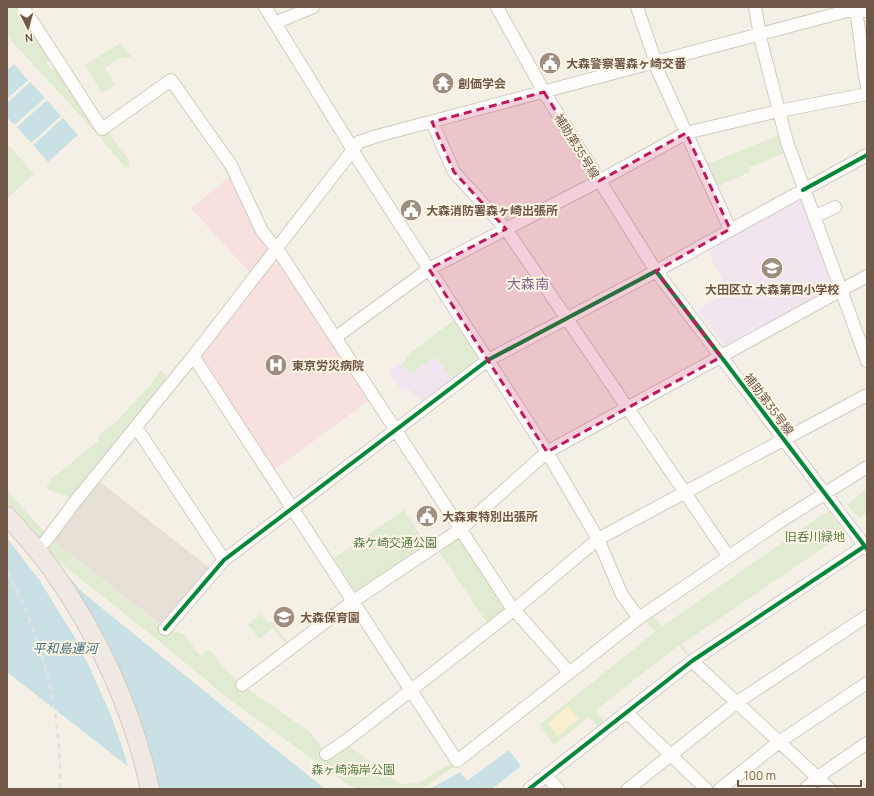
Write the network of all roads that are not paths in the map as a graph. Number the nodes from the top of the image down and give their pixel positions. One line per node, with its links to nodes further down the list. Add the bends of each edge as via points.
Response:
1 (23, 7): 26 (street, via 102,129 172,80 231,165 262,231)
2 (265, 7): 8 (street)
3 (313, 7): 8 (street)
4 (497, 7): 13 (street, 補助第35号線)
5 (637, 7): 11 (street)
6 (755, 7): 9 (street)
7 (859, 9): 9 (street); 10 (street)
8 (275, 24): 18 (street)
9 (759, 35): 11 (street); 15 (street)
10 (864, 38): 12 (street, via 862,65)
11 (655, 63): 13 (street); 17 (street)
12 (867, 86)
13 (544, 92): 16 (street); 20 (street, 補助第35号線)
14 (867, 94): 15 (street)
15 (778, 111): 17 (street); 21 (street)
16 (432, 122): 18 (street, via 359,142); 24 (street, via 454,172)
17 (686, 133): 20 (street); 25 (street)
18 (352, 150): 26 (street); 27 (street)
19 (867, 155): 21 (street)
20 (599, 181): 24 (street); 28 (street, 補助第35号線)
21 (803, 190): 23 (street); 25 (street)
22 (834, 207): 23 (street)
23 (814, 217): 30 (street)
24 (506, 229): 27 (street); 31 (street)
25 (730, 229): 28 (street)
26 (276, 247): 32 (street); 33 (street)
27 (429, 269): 32 (street); 35 (street)
28 (656, 271): 31 (street); 34 (street, 補助第35号線)
29 (867, 276): 30 (street)
30 (841, 290): 34 (street); 36 (street)
31 (566, 318): 35 (street); 38 (street)
32 (336, 337): 40 (street)
33 (193, 356): 39 (street); 46 (street)
34 (721, 357): 38 (street); 41 (street, 補助第35号線)
35 (488, 360): 40 (street); 42 (street)
36 (867, 361)
37 (867, 395): 41 (street)
38 (627, 408): 42 (street); 44 (street)
39 (136, 427): 51 (street); 54 (street)
40 (396, 430): 46 (street); 48 (street)
41 (784, 440): 44 (street); 45 (street, 補助第35号線)
42 (547, 452): 48 (street); 50 (street)
43 (867, 467): 45 (street)
44 (684, 492): 50 (street); 53 (street)
45 (825, 493): 52 (street, 補助第35号線); 53 (street)
46 (292, 508): 54 (street); 55 (street)
47 (7, 516): 74 (highway, via 50,566 87,626 128,712)
48 (461, 529): 55 (street); 56 (street)
49 (7, 531): 73 (highway, via 55,595 92,660 127,744)
50 (598, 539): 56 (street); 58 (street, via 622,595)
51 (45, 542)
52 (866, 546): 60 (street)
53 (728, 556): 58 (street)
54 (224, 560): 59 (street)
55 (352, 602): 63 (street); 64 (street)
56 (514, 609): 61 (street); 64 (street)
57 (867, 616): 65 (street)
58 (639, 618): 61 (street)
59 (165, 629)
60 (692, 661): 65 (street); 66 (street)
61 (569, 672): 64 (street, via 457,761)
62 (867, 683): 67 (street)
63 (242, 685)
64 (410, 691): 69 (street)
65 (736, 703): 67 (street); 70 (street)
66 (626, 712): 70 (street); 71 (street)
67 (779, 742): 72 (street); 79 (street)
68 (867, 743): 72 (street)
69 (326, 754)
70 (670, 755): 77 (street); 78 (street)
71 (546, 775): 75 (street); 76 (street)
72 (818, 779): 80 (street); 81 (street)
73 (139, 789)
74 (150, 789)
75 (529, 789)
76 (558, 789)
77 (628, 789)
78 (706, 789)
79 (720, 789)
80 (805, 789)
81 (830, 789)

